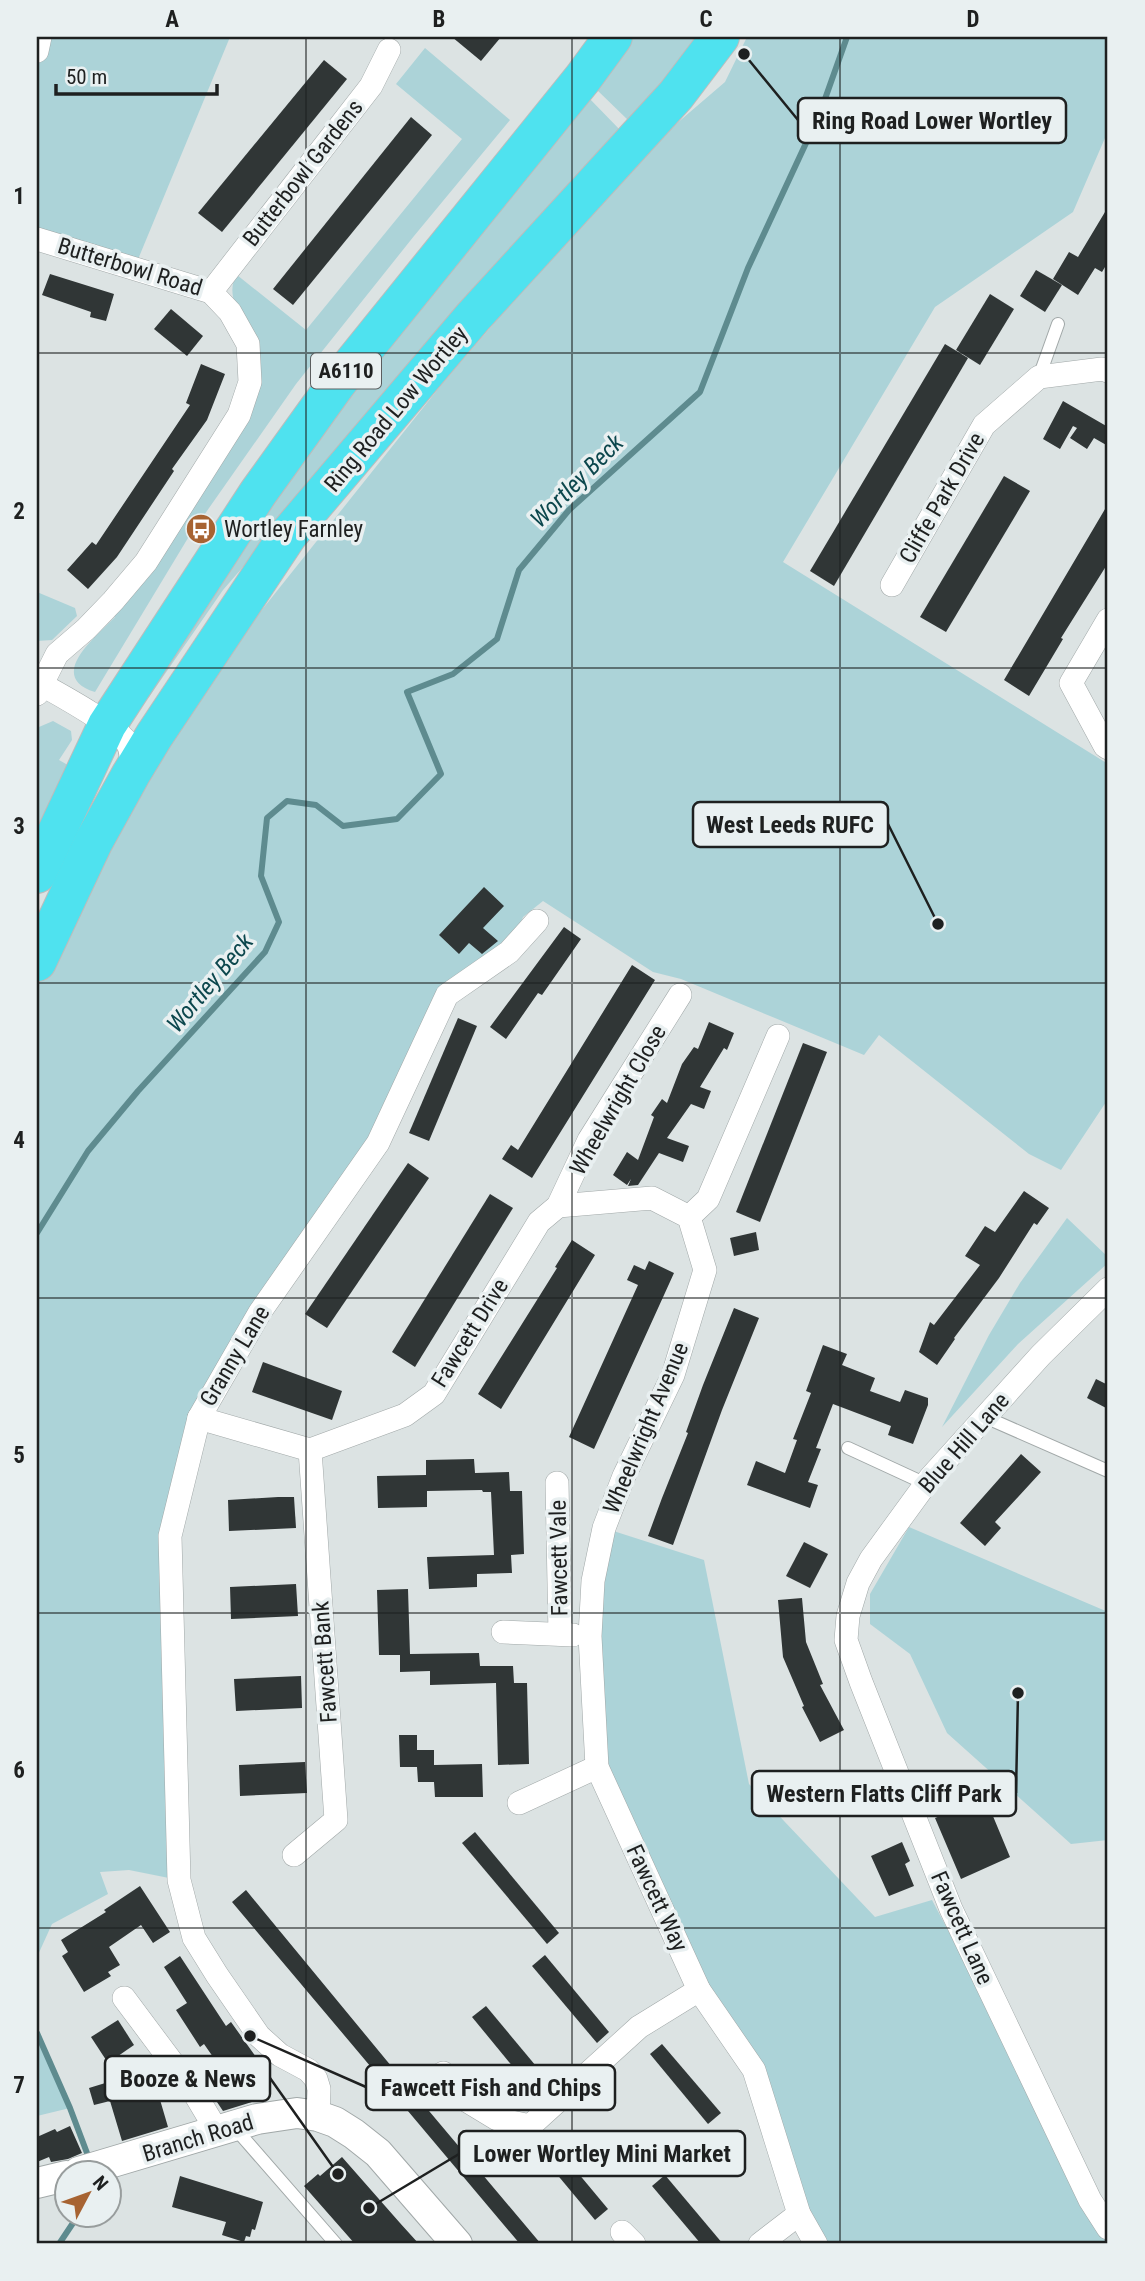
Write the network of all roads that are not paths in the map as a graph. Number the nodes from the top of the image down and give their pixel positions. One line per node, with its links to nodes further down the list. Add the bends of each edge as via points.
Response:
1 (40, 37): 5 (street)
2 (613, 37): 15 (highway, A6110, via 337,383 258,492)
3 (720, 37): 14 (highway, Ring Road Low Wortley / A6110, via 676,95 473,317 288,535)
4 (389, 50): 7 (street, Butterbowl Gardens, via 371,86)
5 (37, 51)
6 (37, 239): 7 (street, Butterbowl Road)
7 (211, 292): 13 (street, Butterbowl Road, via 230,312 248,344 250,382 239,415 146,562 57,654)
8 (1058, 324): 10 (lane)
9 (1106, 366): 10 (street)
10 (1039, 377): 11 (street, Cliffe Park Drive, via 984,425)
11 (892, 586)
12 (1108, 620): 16 (street, via 1071,683)
13 (38, 687): 15 (street)
14 (177, 701): 15 (highway, via 134,721); 17 (highway, Ring Road Low Wortley / A6110)
15 (107, 725): 17 (street, via 126,742); 18 (highway, A6110)
16 (1108, 748)
17 (131, 774): 20 (highway, Ring Road Low Wortley / A6110)
18 (37, 874)
19 (537, 921): 27 (street, Granny Lane, via 509,952 447,995 378,1143 260,1312)
20 (37, 962)
21 (680, 995): 23 (street, Wheelwright Close, via 589,1140)
22 (778, 1035): 24 (street, via 708,1199)
23 (558, 1206): 24 (street, via 652,1198); 29 (street, Fawcett Drive, via 539,1222 434,1394 405,1415)
24 (689, 1217): 33 (street, Wheelwright Avenue, via 705,1270 673,1375)
25 (1108, 1289): 26 (street, Blue Hill Lane)
26 (985, 1417): 30 (lane); 32 (street, Blue Hill Lane)
27 (199, 1418): 29 (street); 44 (street, Granny Lane, via 170,1536 179,1880 194,1938 217,1975 259,2036 316,2079)
28 (848, 1448): 32 (lane)
29 (310, 1450): 40 (street, Fawcett Bank, via 336,1819)
30 (1108, 1471)
31 (557, 1483): 36 (street, Fawcett Vale)
32 (926, 1484): 34 (street, Blue Hill Lane, via 871,1559)
33 (604, 1528): 37 (street, Fawcett Way, via 593,1581)
34 (848, 1616): 48 (street, Fawcett Lane, via 846,1640 951,1909 1090,2200)
35 (503, 1632): 36 (street, Fawcett Vale)
36 (560, 1634): 37 (street, Fawcett Vale)
37 (590, 1636): 38 (street, Fawcett Way)
38 (597, 1767): 39 (street); 41 (street, Fawcett Way)
39 (519, 1803)
40 (294, 1855)
41 (699, 1990): 43 (street, via 639,2027 530,2126 497,2119 464,2099); 47 (street, Fawcett Way, via 754,2070)
42 (124, 1998): 45 (street)
43 (443, 2073)
44 (318, 2116): 45 (street, Branch Road, via 279,2115); 50 (street, via 335,2122 378,2153)
45 (225, 2129): 46 (street, Branch Road); 49 (lane)
46 (122, 2160)
47 (799, 2214): 51 (street); 52 (street, Fawcett Way)
48 (1108, 2228)
49 (336, 2244)
50 (457, 2244)
51 (760, 2244)
52 (816, 2244)

